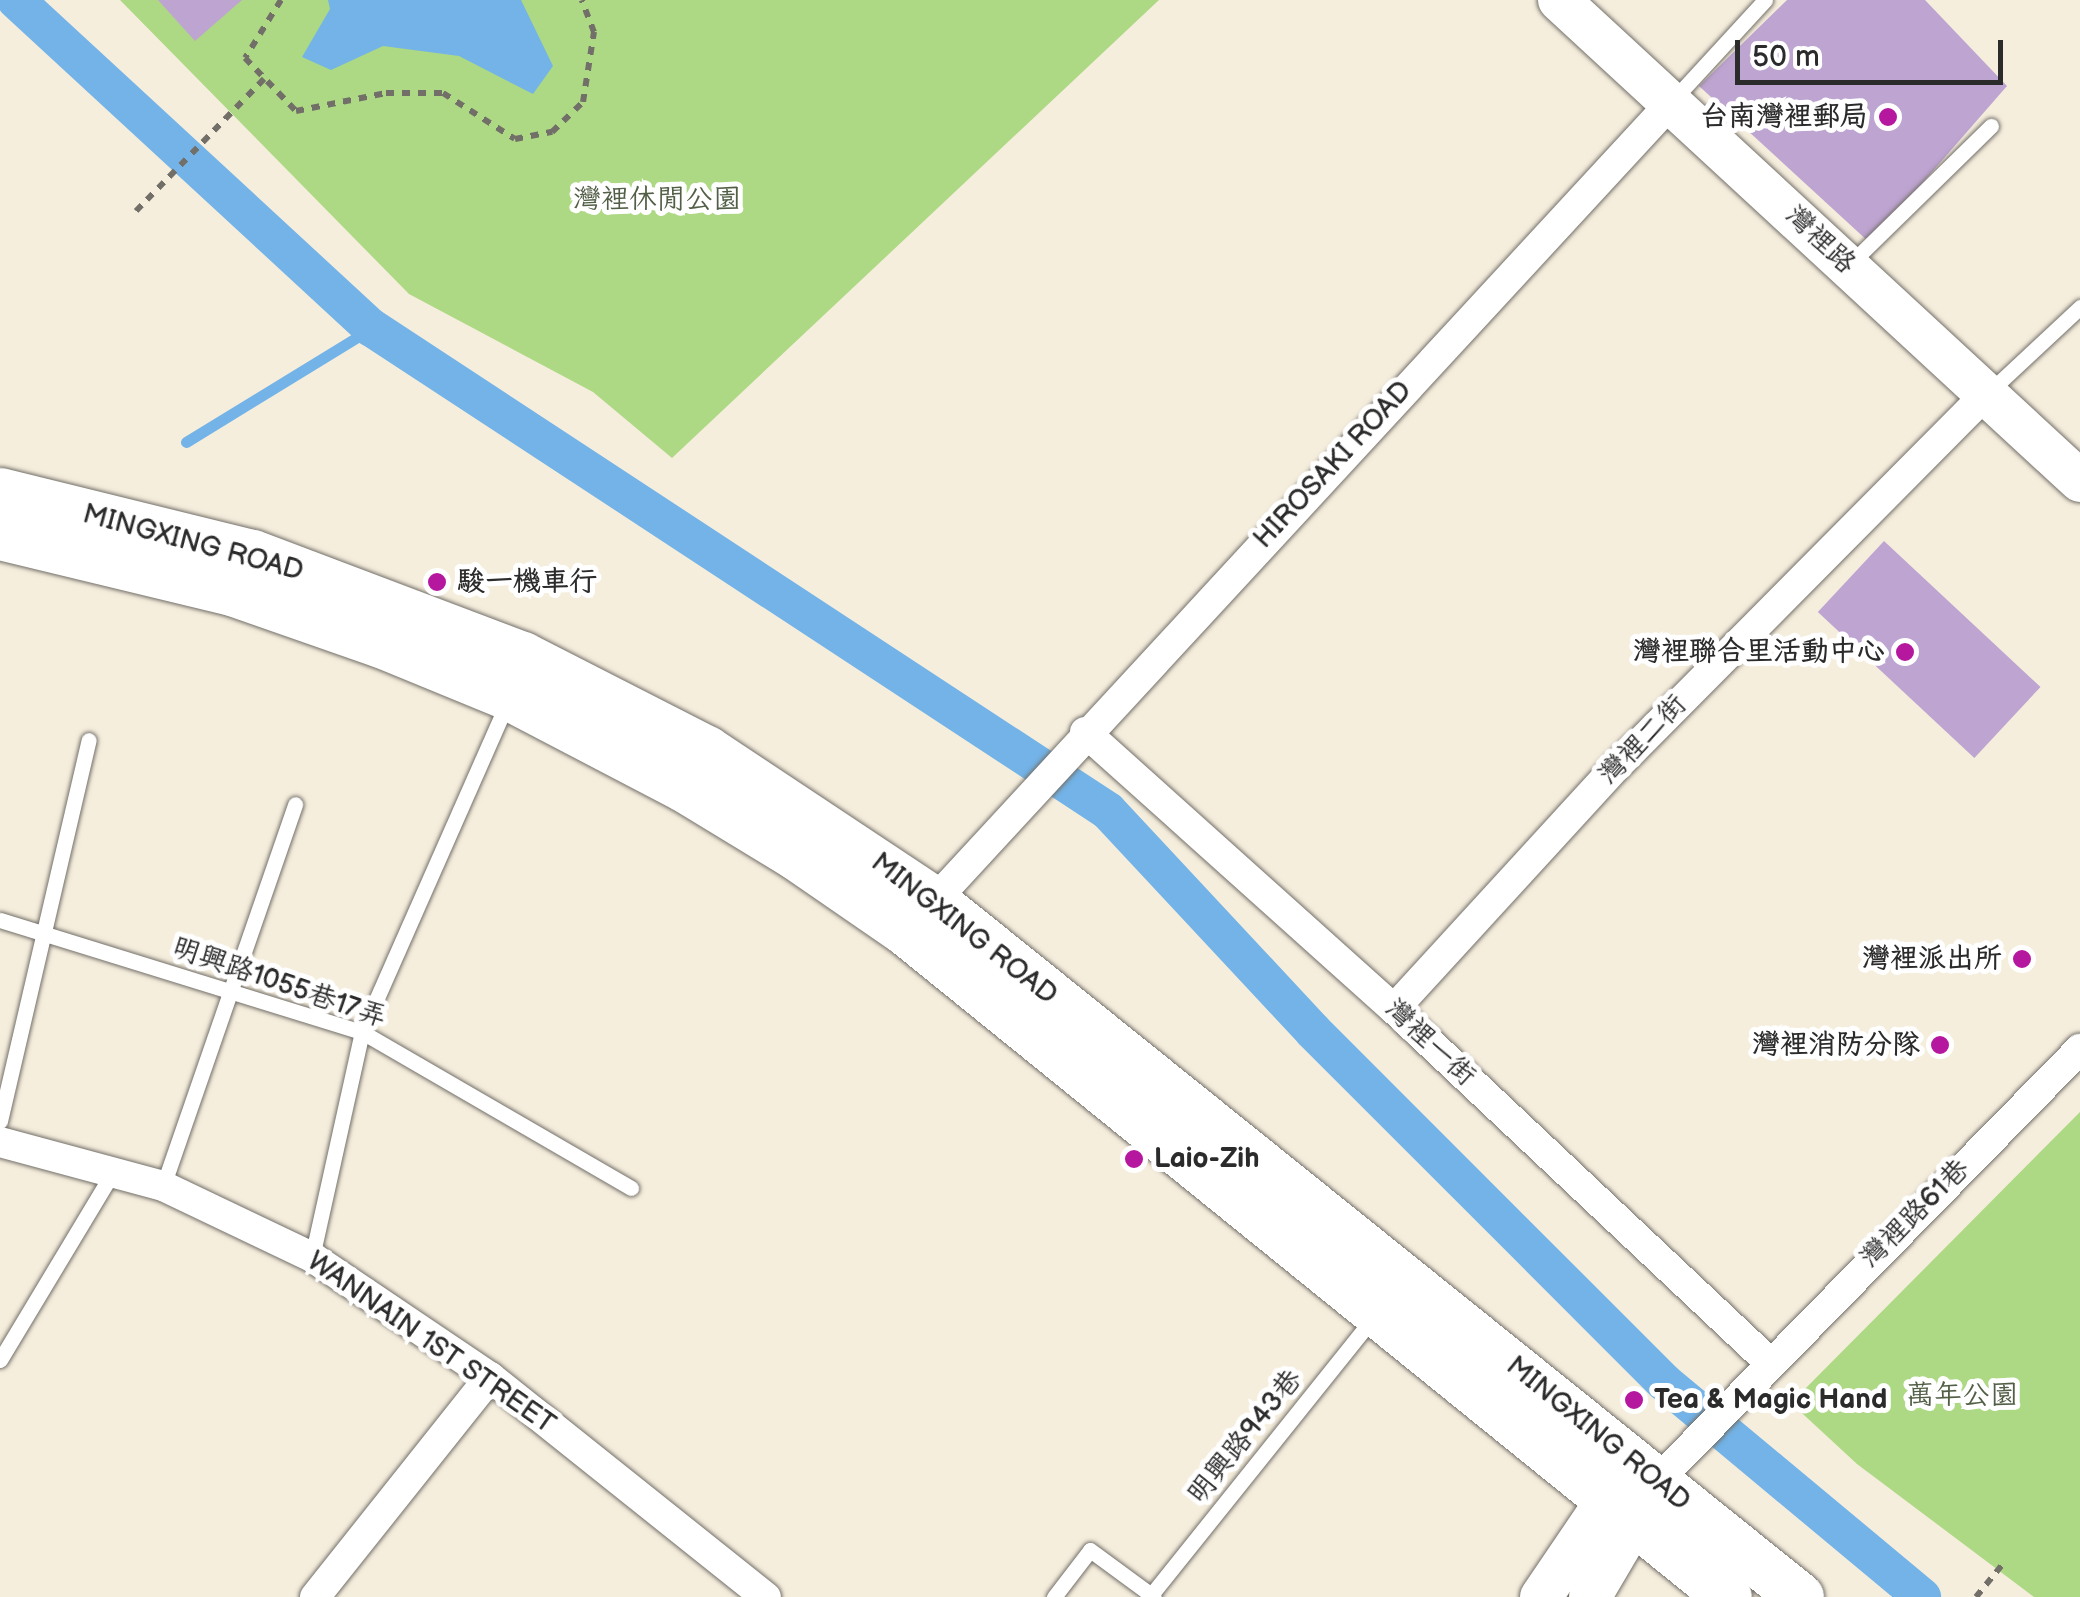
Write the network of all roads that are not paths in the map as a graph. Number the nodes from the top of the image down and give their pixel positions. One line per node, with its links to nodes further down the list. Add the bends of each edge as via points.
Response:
1 (1559, 0): 3 (street, 灣裡路)
2 (1765, 0): 3 (lane)
3 (1671, 103): 5 (street, 灣裡路); 12 (street, HIROSAKI ROAD)
4 (1990, 126): 5 (lane)
5 (1848, 266): 7 (street, 灣裡路)
6 (2080, 307): 7 (lane)
7 (1986, 394): 8 (street, 灣裡路); 19 (street, 灣裡二街, via 1616,767)
8 (2080, 481)
9 (0, 492): 15 (main road, MINGXING ROAD, via 253,554 523,656 707,750)
10 (0, 536): 11 (main road, MINGXING ROAD, via 235,592)
11 (510, 698): 20 (lane); 28 (main road, MINGXING ROAD, via 684,788 856,897)
12 (1084, 734): 15 (street, HIROSAKI ROAD); 19 (street, 灣裡一街)
13 (90, 740): 17 (lane)
14 (295, 804): 18 (lane)
15 (934, 901): 32 (main road, MINGXING ROAD)
16 (0, 920): 17 (lane, 明興路1055巷17弄)
17 (45, 930): 18 (lane, 明興路1055巷17弄); 22 (lane)
18 (231, 989): 20 (lane, 明興路1055巷17弄); 25 (lane)
19 (1394, 1009): 30 (street, 灣裡一街)
20 (362, 1032): 26 (lane, 明興路1055巷17弄); 27 (lane)
21 (2080, 1049): 30 (street, 灣裡路61巷)
22 (0, 1121)
23 (0, 1142): 24 (street, WANNAIN 1ST STREET)
24 (116, 1168): 25 (street, WANNAIN 1ST STREET); 29 (lane)
25 (162, 1186): 27 (street, WANNAIN 1ST STREET)
26 (630, 1188)
27 (312, 1258): 31 (street, WANNAIN 1ST STREET)
28 (1379, 1310): 32 (main road, MINGXING ROAD); 34 (lane, 明興路943巷)
29 (0, 1360)
30 (1760, 1371): 32 (street, 灣裡路61巷, via 1696,1446)
31 (490, 1377): 33 (street, WANNAIN 1ST STREET); 35 (street)
32 (1634, 1500): 37 (street); 38 (street); 39 (main road, MINGXING ROAD); 40 (main road, MINGXING ROAD)
33 (749, 1592)
34 (1152, 1596): 36 (lane, via 1090,1550)
35 (315, 1597)
36 (1054, 1597)
37 (1541, 1597)
38 (1590, 1597)
39 (1728, 1597)
40 (1800, 1597)

